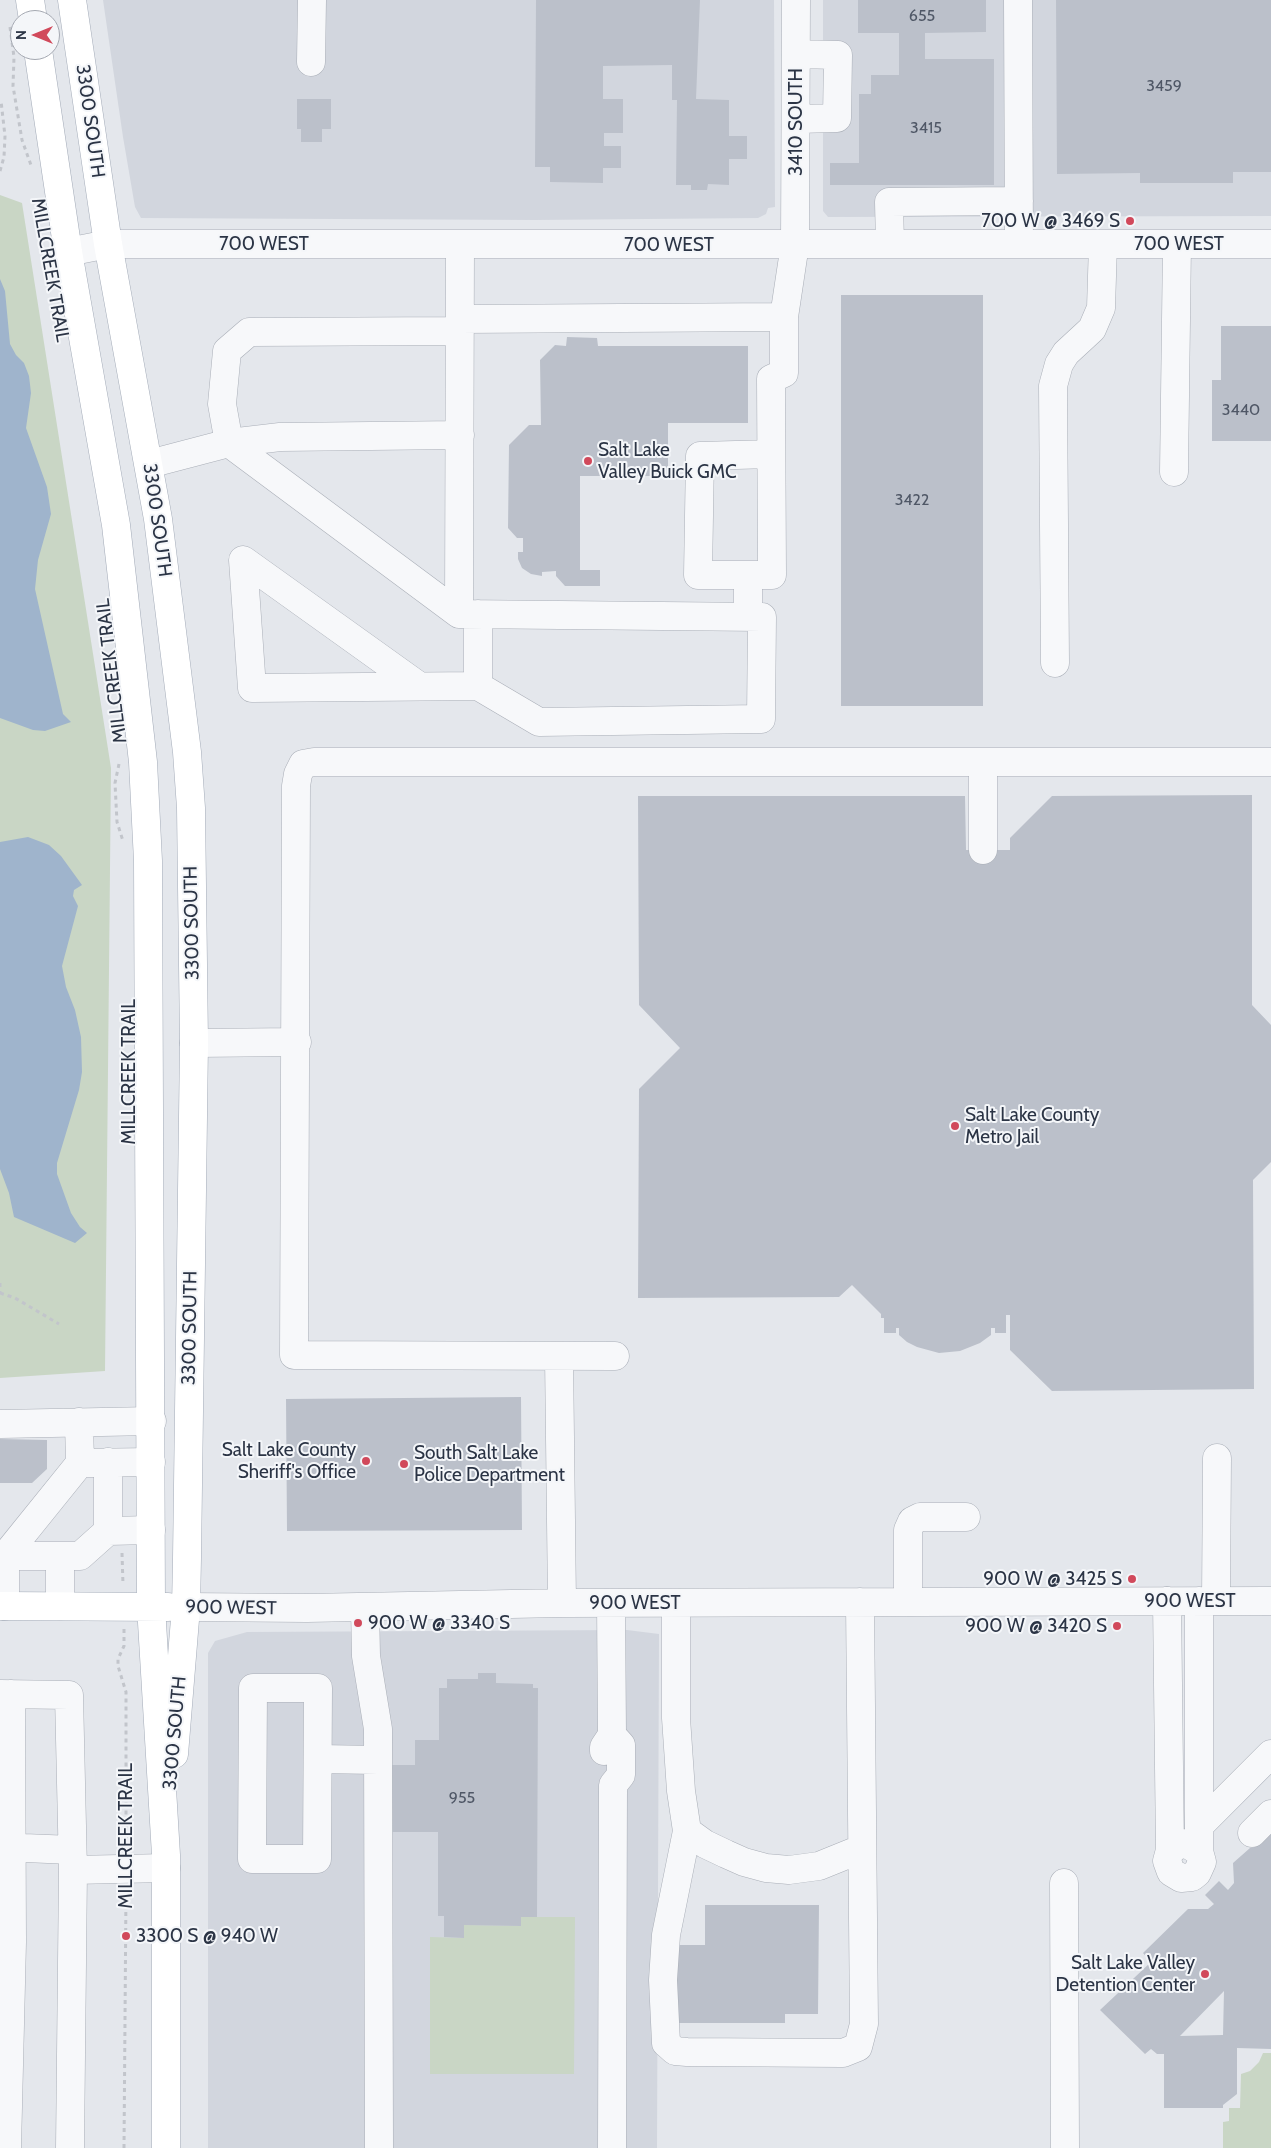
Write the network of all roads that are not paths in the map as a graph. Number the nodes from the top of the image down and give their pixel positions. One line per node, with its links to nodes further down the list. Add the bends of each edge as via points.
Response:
1 (72, 0): 11 (main road, 3300 SOUTH)
2 (312, 0): 7 (street)
3 (796, 0): 5 (street, 3410 SOUTH)
4 (1018, 0): 9 (street)
5 (796, 54): 8 (street, 3410 SOUTH); 8 (street, via 838,54 837,118)
6 (39, 60): 20 (main road, 3300 SOUTH)
7 (311, 62)
8 (796, 119): 13 (street, 3410 SOUTH)
9 (1019, 201): 10 (street); 16 (street)
10 (950, 202): 14 (street, via 889,202); 15 (street)
11 (108, 244): 12 (street, 700 WEST); 20 (street, 700 WEST); 26 (main road, 3300 SOUTH)
12 (460, 244): 13 (street, 700 WEST); 22 (street)
13 (795, 244): 14 (street, 700 WEST); 21 (street, 3410 SOUTH)
14 (890, 244): 15 (street, 700 WEST)
15 (951, 244): 16 (street, 700 WEST)
16 (1019, 244): 17 (street, 700 WEST)
17 (1103, 244): 18 (street, 700 WEST); 31 (street, via 1101,308 1092,328 1059,364 1053,386)
18 (1177, 244): 19 (street, 700 WEST); 27 (street)
19 (1271, 244)
20 (68, 252): 41 (main road, 3300 SOUTH, via 116,525 143,762 148,861)
21 (784, 317): 22 (street); 25 (street, 3410 SOUTH, via 784,373 771,379)
22 (460, 325): 23 (street); 24 (street, via 249,332 227,350 222,404)
23 (460, 435): 24 (street, via 280,437); 29 (street)
24 (229, 443): 26 (street); 29 (street)
25 (771, 454): 28 (street, via 772,575); 28 (street, via 700,456 698,575)
26 (149, 464): 38 (main road, 3300 SOUTH, via 187,752 191,808)
27 (1174, 472)
28 (748, 575): 30 (street)
29 (469, 614): 30 (street); 33 (street)
30 (748, 617): 33 (street, via 762,617 761,719 539,722)
31 (1055, 663)
32 (419, 686): 32 (street, via 252,688 244,560 379,658); 33 (street)
33 (478, 686)
34 (983, 762): 35 (street); 36 (street); 37 (street, via 303,764 296,786)
35 (1271, 762)
36 (983, 850)
37 (297, 1042): 38 (street); 39 (street, via 294,1356)
38 (194, 1043): 63 (main road, 3300 SOUTH)
39 (559, 1356): 40 (street); 57 (street)
40 (615, 1356)
41 (152, 1421): 42 (street); 46 (main road, 3300 SOUTH)
42 (79, 1422): 43 (street); 47 (street)
43 (1, 1424)
44 (1217, 1458): 52 (street)
45 (108, 1462): 46 (street); 47 (street); 49 (street)
46 (151, 1462): 49 (main road, 3300 SOUTH)
47 (80, 1464): 50 (street)
48 (966, 1517): 55 (street, via 920,1517 912,1521 908,1530)
49 (126, 1541): 51 (street, via 80,1556); 62 (main road, 3300 SOUTH)
50 (5, 1556): 51 (street); 60 (street)
51 (60, 1556): 61 (street)
52 (1207, 1601): 53 (street, 900 WEST); 56 (street, 900 WEST); 68 (street)
53 (1271, 1601)
54 (860, 1602): 55 (street, 900 WEST); 59 (street, 900 WEST); 74 (street)
55 (908, 1602): 56 (street, 900 WEST)
56 (1167, 1602): 67 (street)
57 (562, 1603): 58 (street, 900 WEST); 64 (street, 900 WEST)
58 (611, 1603): 59 (street, 900 WEST); 82 (street, via 612,1735 620,1746 620,1775 613,1784)
59 (676, 1603): 71 (street, via 681,1791)
60 (2, 1606): 61 (main road, 900 WEST)
61 (60, 1606): 62 (main road, 900 WEST)
62 (151, 1606): 63 (main road, 900 WEST); 76 (main road, 3300 SOUTH)
63 (186, 1607): 64 (street, 900 WEST); 76 (main road, 3300 SOUTH)
64 (365, 1607): 70 (street, via 366,1656 378,1729)
65 (5, 1694): 73 (street); 75 (street, via 69,1695)
66 (1271, 1754): 72 (street)
67 (1170, 1755): 68 (street); 72 (street, via 1170,1850)
68 (1199, 1755): 72 (street)
69 (318, 1759): 69 (street, via 318,1688 253,1688 252,1859 317,1859); 70 (street)
70 (378, 1760): 81 (street)
71 (687, 1831): 74 (street, via 726,1854 766,1868 789,1870 819,1866); 74 (street, via 666,1935 662,1980 666,2043 675,2051 843,2053 858,2047 864,2024)
72 (1199, 1838)
73 (6, 1847): 75 (street); 78 (street, via 12,1942)
74 (861, 1849)
75 (72, 1860): 76 (street, via 126,1869); 79 (street)
76 (166, 1862): 80 (main road, 3300 SOUTH)
77 (1064, 1883): 83 (street)
78 (7, 2148)
79 (70, 2148)
80 (166, 2148)
81 (379, 2148)
82 (612, 2148)
83 (1065, 2148)

